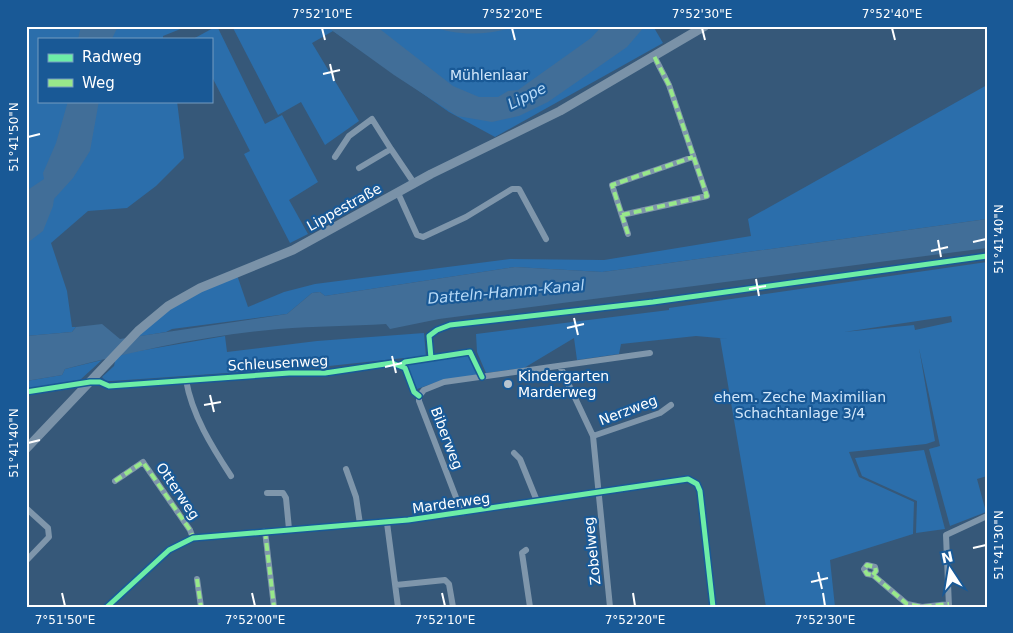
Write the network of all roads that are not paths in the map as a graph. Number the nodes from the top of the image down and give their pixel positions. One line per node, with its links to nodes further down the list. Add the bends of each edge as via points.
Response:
1 (705, 26): 2 (main road, Lippestraße)
2 (654, 56): 5 (street, via 669,85); 7 (main road, Lippestraße, via 560,111)
3 (391, 149): 4 (street, via 372,119 349,136); 6 (street); 7 (street)
4 (335, 157)
5 (693, 157): 9 (street, via 612,185); 9 (street, via 707,196)
6 (359, 168)
7 (414, 183): 8 (main road, Lippestraße)
8 (398, 193): 11 (street, via 416,235 423,237 466,217 512,189 519,189); 15 (main road, Lippestraße, via 292,250 200,288 163,309)
9 (622, 215): 10 (street)
10 (628, 234)
11 (546, 239)
12 (650, 353): 13 (street, Biberweg)
13 (560, 366): 16 (street, Biberweg, via 444,382 424,390); 18 (street)
14 (186, 380): 15 (street, Schleusenweg, via 109,386); 16 (street, Schleusenweg, via 325,373 392,363 405,368 414,392); 22 (street, via 204,431)
15 (90, 382): 19 (main road, Lippestraße)
16 (419, 396): 28 (street, Biberweg)
17 (671, 405): 18 (street, Nerzweg, via 660,413)
18 (593, 436): 24 (street)
19 (26, 448)
20 (514, 453): 26 (street, via 520,459)
21 (346, 469): 31 (street, via 356,497)
22 (231, 476)
23 (115, 481): 34 (street, Otterweg, via 143,462)
24 (598, 492): 26 (street, Marderweg); 47 (street, Zobelweg); 48 (street, Marderweg, via 688,479 697,484)
25 (266, 493): 32 (street, via 283,493)
26 (537, 501): 28 (street, Marderweg)
27 (26, 508): 36 (street, via 50,532)
28 (462, 513): 30 (street, Marderweg)
29 (987, 516): 40 (street, via 946,535)
30 (387, 522): 31 (street, Marderweg); 39 (street)
31 (360, 524): 32 (street, Marderweg)
32 (289, 529): 33 (street, Marderweg)
33 (265, 531): 34 (street, Marderweg); 43 (street)
34 (193, 538): 41 (street, Marderweg, via 169,550)
35 (526, 550): 46 (street, via 522,553)
36 (26, 561)
37 (873, 575): 40 (street, via 907,604)
38 (197, 579): 42 (street)
39 (396, 585): 44 (street); 45 (street, via 445,580 449,584)
40 (949, 606)
41 (107, 607)
42 (200, 607)
43 (273, 607)
44 (398, 607)
45 (453, 607)
46 (530, 607)
47 (610, 607)
48 (713, 607)

